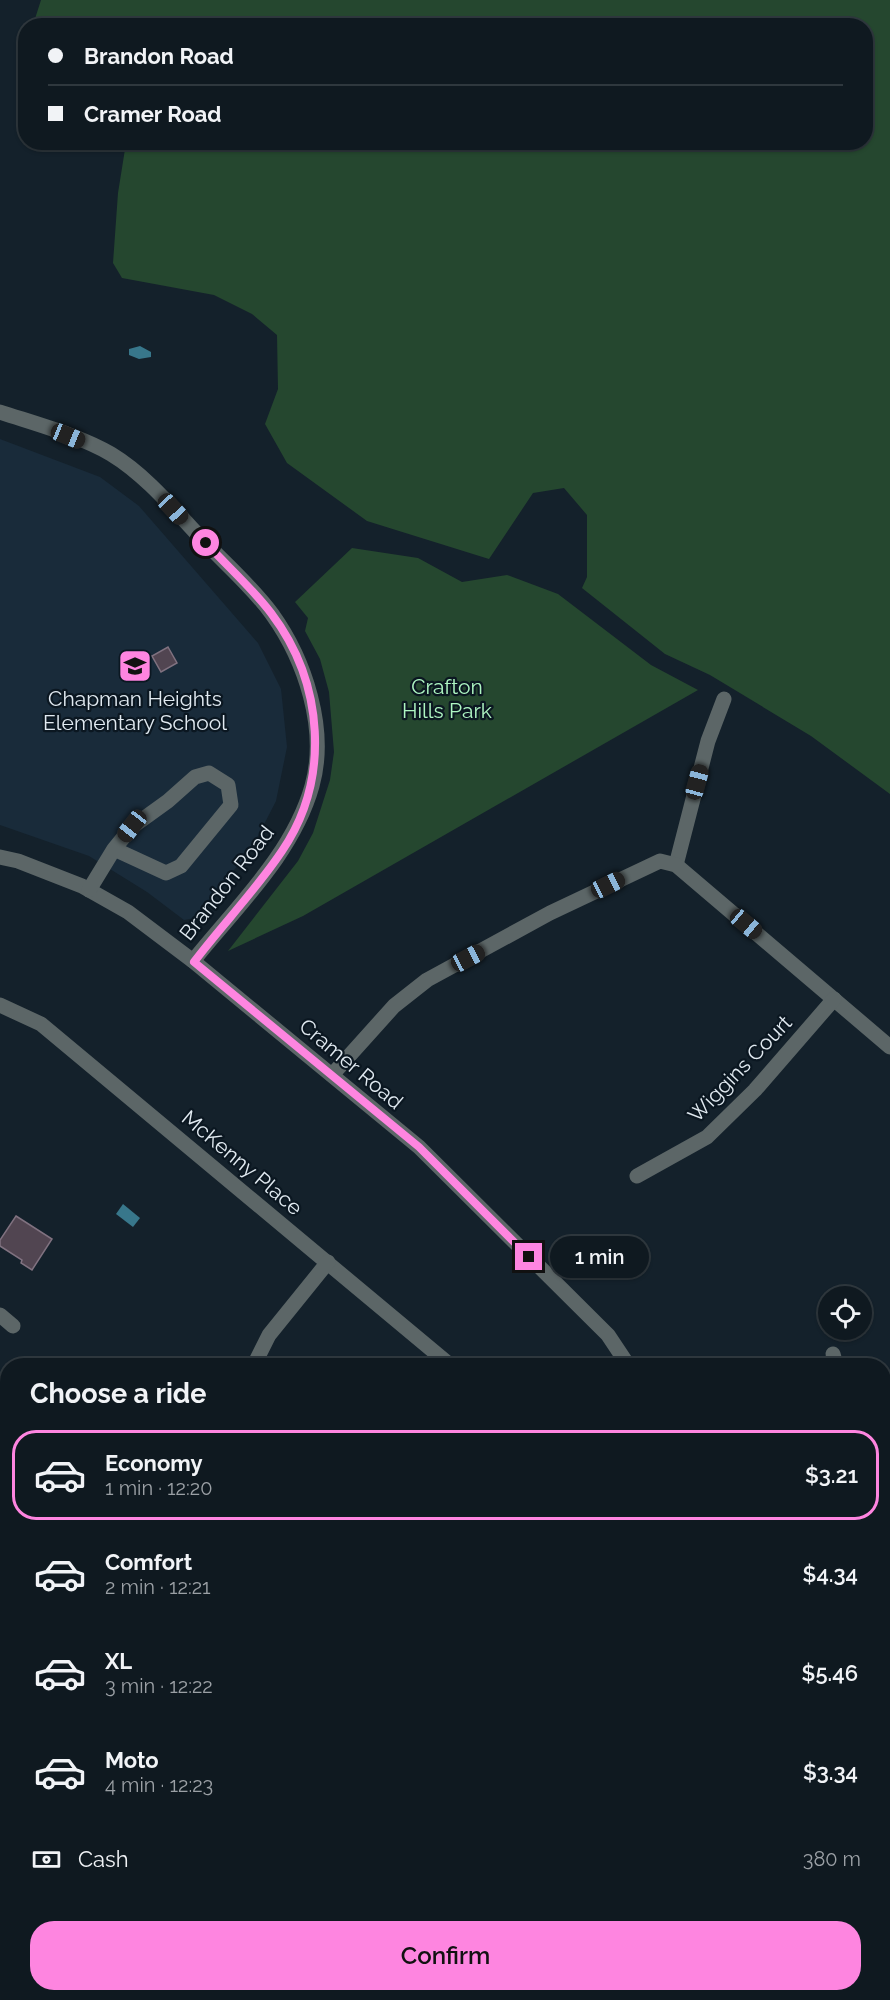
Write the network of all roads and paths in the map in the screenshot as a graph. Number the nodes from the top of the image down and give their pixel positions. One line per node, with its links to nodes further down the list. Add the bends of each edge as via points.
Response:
1 (0, 412): 7 (street, Brandon Road, via 110,454 157,491 271,613 305,677 316,739 313,784 301,819 282,852)
2 (724, 699): 5 (street, via 708,741)
3 (114, 849): 3 (street, via 166,873 181,867 231,805 228,785 209,773 195,777 132,826); 6 (street)
4 (0, 857): 6 (street, Cramer Road)
5 (676, 865): 8 (street); 11 (street, via 660,861 646,867 550,913 427,980 394,1006)
6 (89, 890): 7 (street, Cramer Road, via 128,912)
7 (194, 962): 11 (street, Cramer Road)
8 (834, 999): 10 (street); 12 (street, Wiggins Court, via 755,1090 707,1137)
9 (0, 1005): 13 (street, McKenny Place, via 41,1024)
10 (890, 1047)
11 (332, 1075): 18 (street, Cramer Road, via 419,1147 608,1335)
12 (637, 1176)
13 (328, 1262): 16 (street, via 269,1335); 17 (street, McKenny Place)
14 (0, 1315): 15 (street)
15 (13, 1326)
16 (258, 1358)
17 (442, 1358)
18 (623, 1358)

